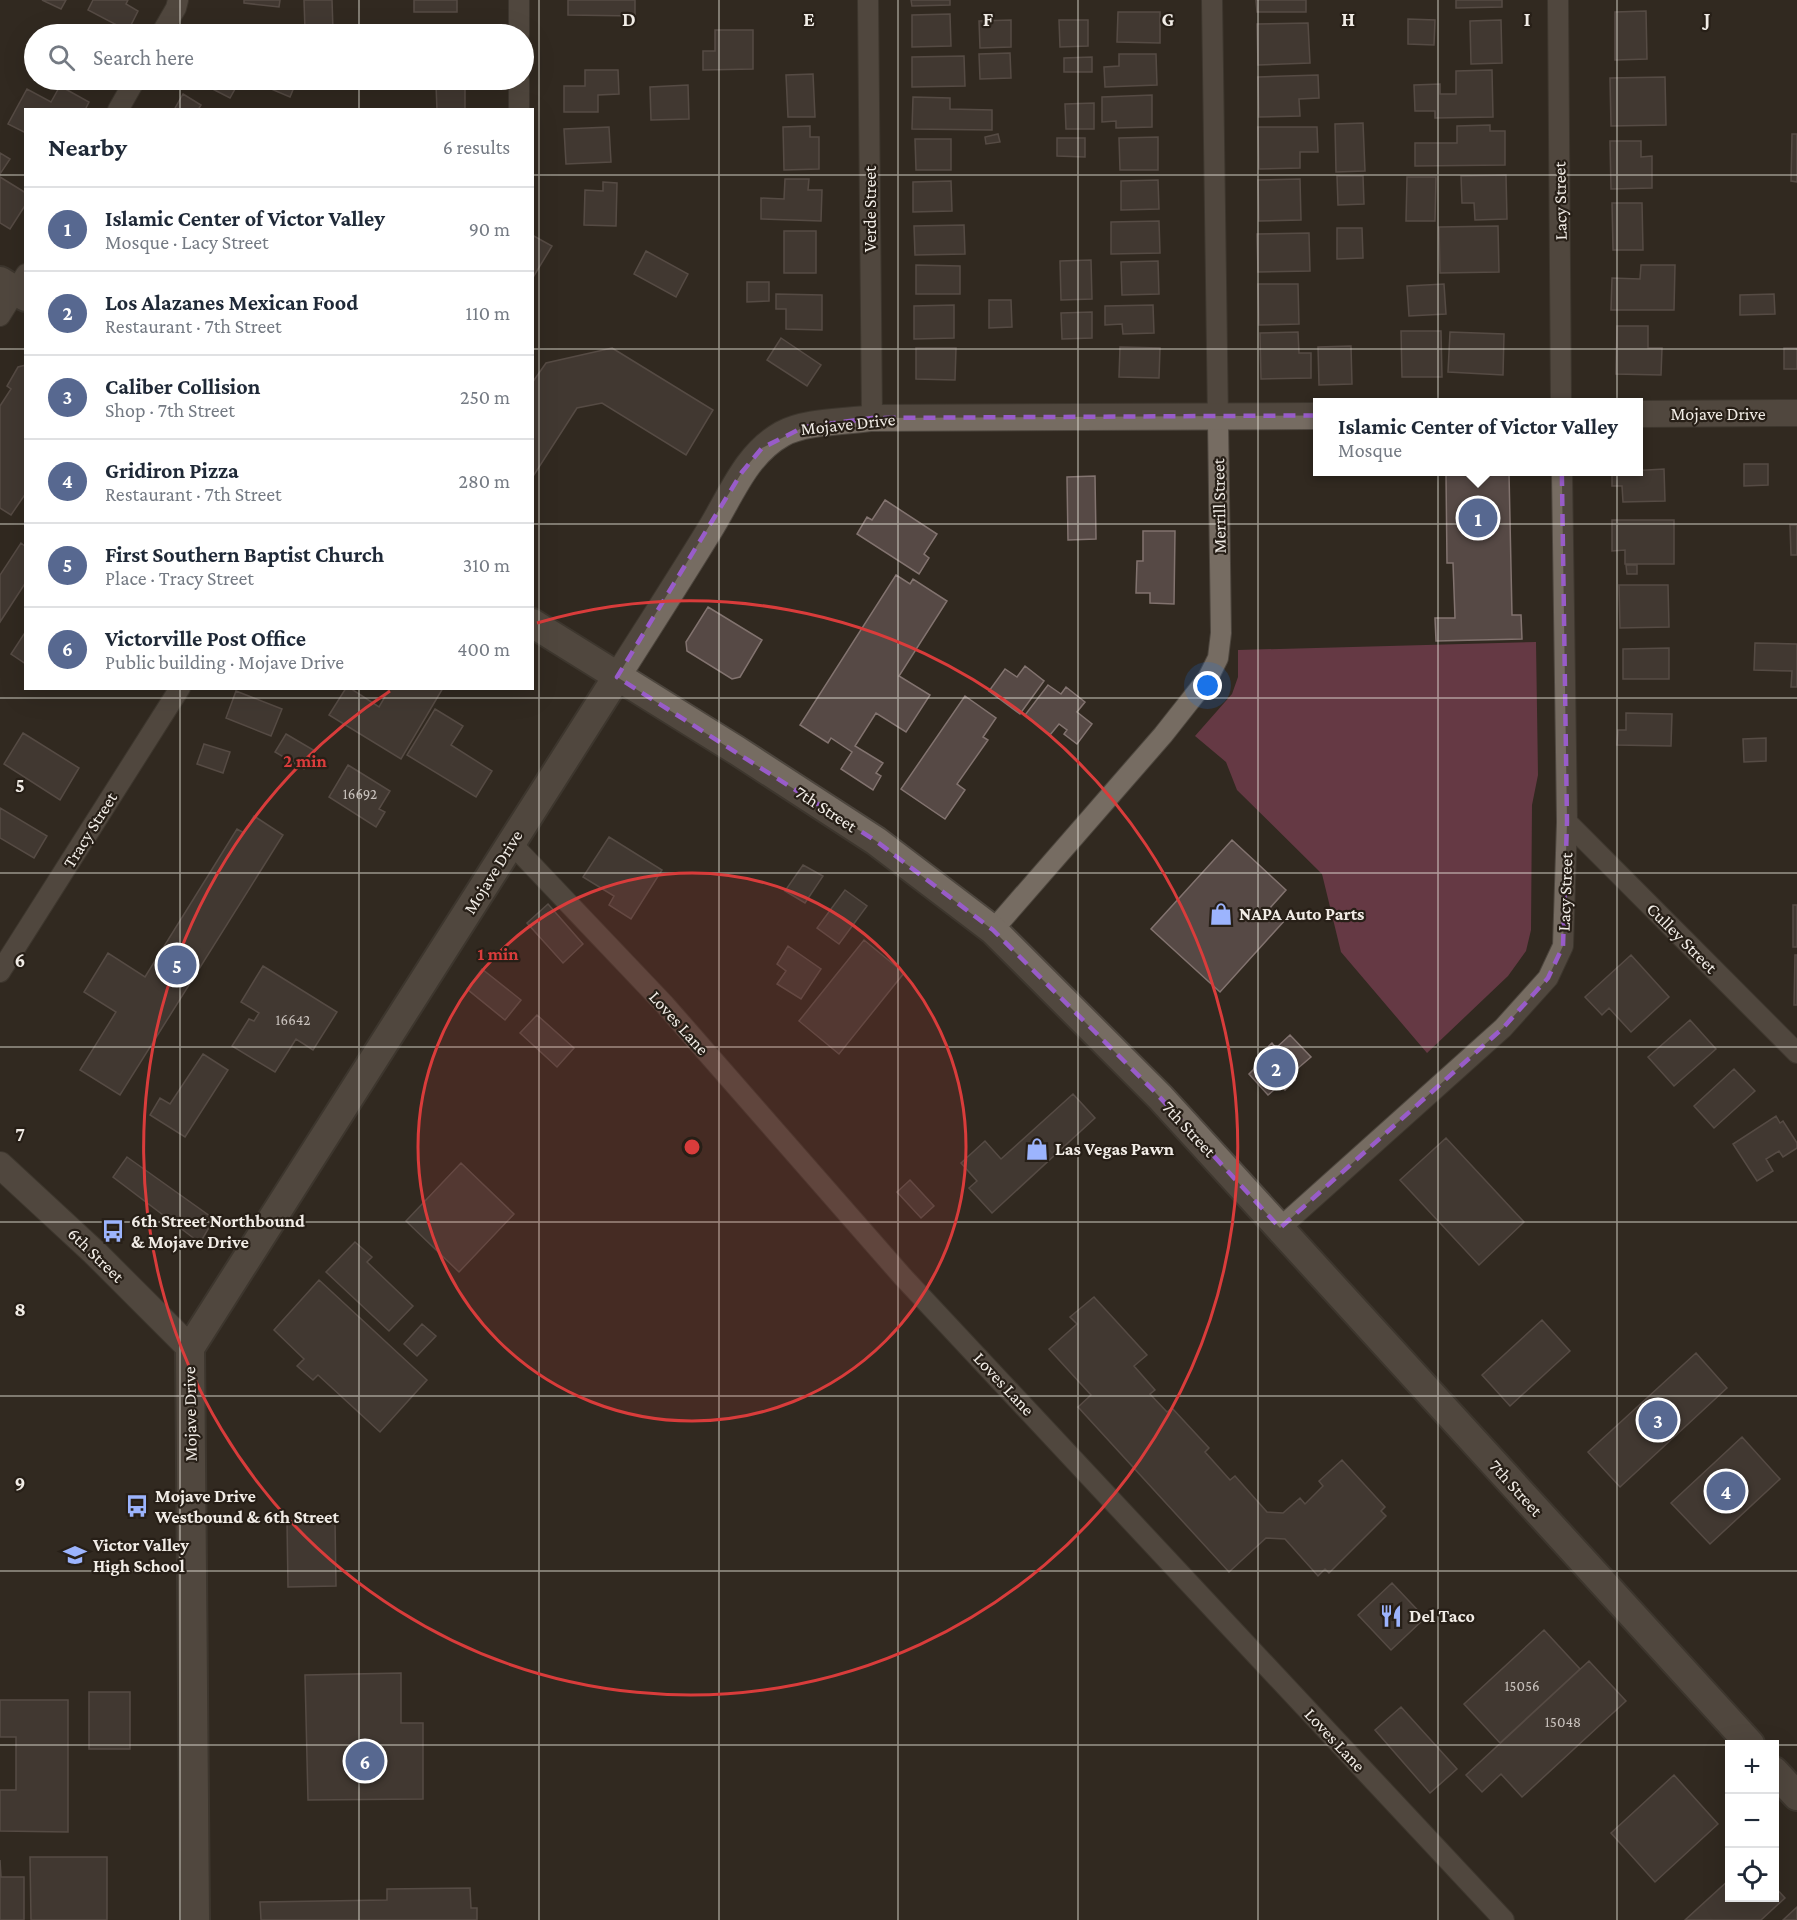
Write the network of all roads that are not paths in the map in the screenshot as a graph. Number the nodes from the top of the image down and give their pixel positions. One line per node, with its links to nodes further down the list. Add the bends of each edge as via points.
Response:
1 (178, 0): 6 (street)
2 (519, 0): 7 (street)
3 (868, 0): 19 (street, Verde Street)
4 (1212, 0): 17 (street, Merrill Street)
5 (1558, 0): 14 (street, Lacy Street)
6 (167, 24)
7 (519, 24)
8 (129, 90): 10 (street)
9 (519, 90): 11 (street)
10 (119, 108)
11 (519, 108)
12 (17, 286): 13 (street)
13 (0, 316)
14 (1561, 398)
15 (1797, 413): 16 (street, Mojave Drive)
16 (1643, 414)
17 (1217, 416): 18 (street, Mojave Drive); 19 (street, Mojave Drive); 26 (street, Merrill Street, via 1221,633 1218,658 1208,678 1163,735)
18 (1313, 416)
19 (872, 418): 22 (street, Mojave Drive, via 804,427 784,433 762,448 742,472)
20 (1562, 476): 24 (street, Lacy Street)
21 (534, 624): 22 (main road, 7th Street)
22 (617, 677): 25 (main road, Mojave Drive); 26 (main road, 7th Street, via 876,841)
23 (179, 690): 27 (street, Tracy Street)
24 (1567, 822): 28 (street, Culley Street); 30 (street, Lacy Street, via 1563,946 1548,978 1503,1028)
25 (511, 843): 31 (main road, Mojave Drive); 36 (street, Loves Lane, via 665,1005 903,1277)
26 (993, 930): 30 (main road, 7th Street, via 1160,1097)
27 (0, 972)
28 (1797, 1053)
29 (0, 1165): 31 (street, 6th Street)
30 (1280, 1228): 32 (main road, 7th Street)
31 (190, 1348): 35 (main road, Mojave Drive)
32 (1746, 1740)
33 (1779, 1776): 34 (main road)
34 (1797, 1796)
35 (195, 1920)
36 (1504, 1920)

